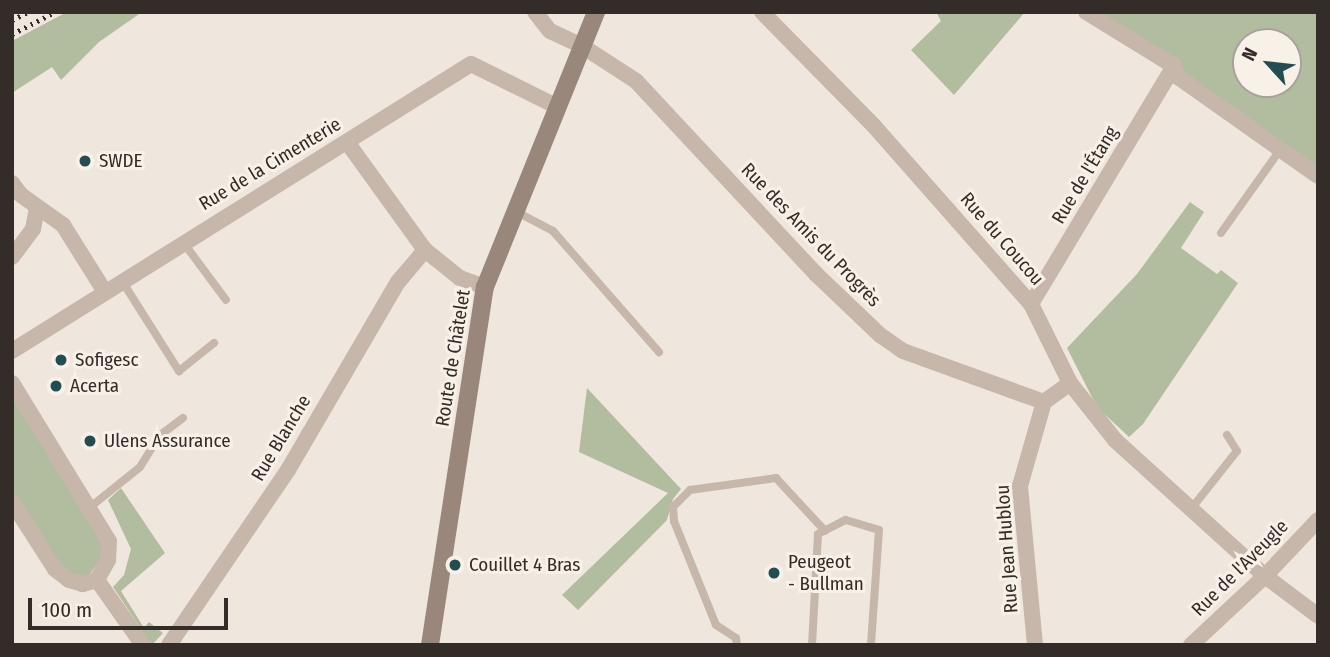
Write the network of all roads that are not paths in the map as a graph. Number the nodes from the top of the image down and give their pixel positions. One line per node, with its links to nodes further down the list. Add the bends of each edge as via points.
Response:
1 (535, 12): 5 (street, Rue des Amis du Progrès, via 550,31)
2 (597, 12): 5 (main road, Route de Châtelet)
3 (762, 12): 22 (street, Rue du Coucou, via 874,125)
4 (1086, 12): 6 (street)
5 (582, 46): 7 (main road, Route de Châtelet); 28 (street, Rue des Amis du Progrès, via 636,81 816,274 880,335 903,351)
6 (1174, 66): 9 (street, via 1178,77); 22 (street, Rue de l'Étang)
7 (556, 106): 8 (street, Rue de la Cimenterie, via 471,64); 13 (main road, Route de Châtelet)
8 (347, 142): 15 (street, Rue de la Cimenterie); 16 (street)
9 (1280, 150): 10 (street); 14 (lane)
10 (1318, 176)
11 (12, 183): 12 (street)
12 (37, 208): 17 (street, via 33,229); 20 (street, via 63,225)
13 (515, 211): 19 (main road, Route de Châtelet); 25 (lane, via 553,231)
14 (1221, 233)
15 (183, 242): 18 (street, Rue de la Cimenterie); 21 (lane)
16 (425, 250): 19 (street, via 460,278); 40 (street, Rue Blanche, via 398,282 288,470)
17 (12, 257)
18 (122, 281): 20 (street, Rue de la Cimenterie); 23 (lane, via 178,370)
19 (485, 287): 41 (main road, Route de Châtelet)
20 (105, 292): 24 (street, Rue de la Cimenterie)
21 (226, 300)
22 (1031, 304): 27 (street, Rue du Coucou)
23 (214, 343)
24 (12, 351)
25 (659, 352)
26 (12, 383): 32 (street)
27 (1070, 383): 28 (street); 33 (street, Rue du Coucou, via 1115,440)
28 (1044, 402): 45 (street, Rue Jean Hublou, via 1020,486)
29 (183, 418): 32 (lane, via 159,436 140,467)
30 (1227, 435): 33 (lane, via 1237,451)
31 (12, 502): 37 (street, via 55,569 83,584)
32 (89, 508): 37 (street, via 109,541 108,560)
33 (1191, 509): 36 (street, Rue du Coucou)
34 (1318, 520): 36 (street, Rue de l'Aveugle)
35 (825, 531): 42 (lane, via 776,478 690,490 673,507 674,521 716,625 736,638); 43 (lane, via 818,534); 44 (lane, via 846,520 879,530)
36 (1265, 576): 38 (street, Rue du Coucou); 46 (street, Rue de l'Aveugle)
37 (97, 580): 39 (street)
38 (1318, 616)
39 (143, 645)
40 (169, 645)
41 (430, 645)
42 (737, 645)
43 (812, 645)
44 (871, 645)
45 (1035, 645)
46 (1191, 645)

